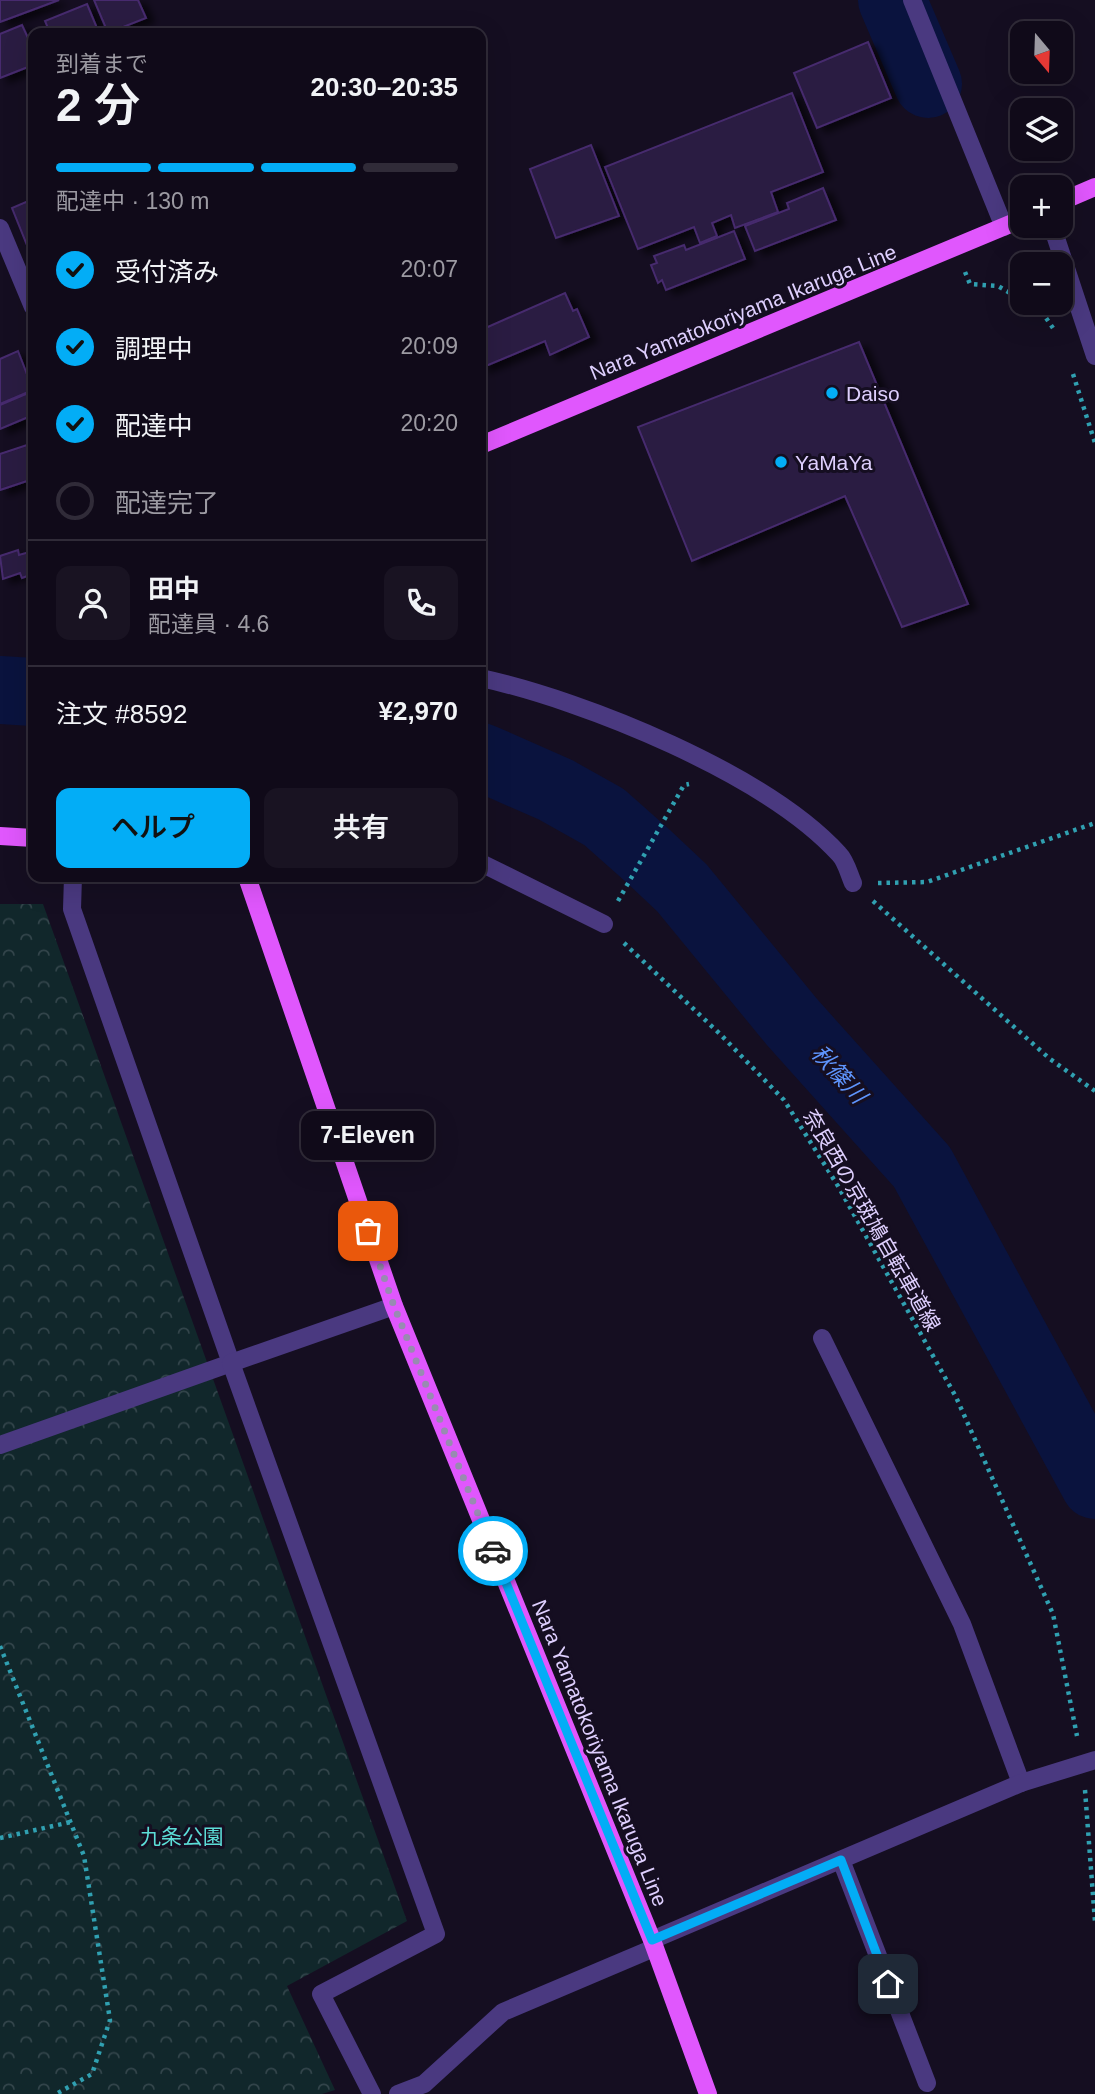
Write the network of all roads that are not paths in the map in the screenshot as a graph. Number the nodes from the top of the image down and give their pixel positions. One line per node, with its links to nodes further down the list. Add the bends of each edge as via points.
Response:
1 (912, 0): 5 (street)
2 (1095, 187): 3 (main road)
3 (1073, 196)
4 (1010, 224): 5 (main road, Nara Yamatokoriyama Ikaruga Line)
5 (1004, 227): 10 (main road, Nara Yamatokoriyama Ikaruga Line)
6 (0, 228): 8 (street)
7 (1056, 238): 9 (street)
8 (28, 295)
9 (1095, 356)
10 (486, 443)
11 (486, 679): 17 (street, via 519,686 674,744 782,807 841,856)
12 (0, 836): 13 (main road)
13 (28, 838)
14 (486, 866): 18 (street)
15 (73, 882): 21 (street, via 72,909)
16 (249, 882): 19 (main road, Nara Yamatokoriyama Ikaruga Line)
17 (853, 883)
18 (604, 925)
19 (394, 1306): 21 (street); 26 (main road, Nara Yamatokoriyama Ikaruga Line)
20 (822, 1338): 24 (street, via 962,1624)
21 (230, 1363): 22 (street); 28 (street, via 436,1934 321,1994)
22 (0, 1445)
23 (1089, 1761): 24 (street)
24 (1021, 1783): 25 (street)
25 (841, 1860): 26 (street); 27 (street)
26 (653, 1944): 29 (street, via 503,2012 424,2084); 30 (main road, Nara Yamatokoriyama Ikaruga Line)
27 (927, 2082)
28 (372, 2094)
29 (398, 2094)
30 (708, 2094)

